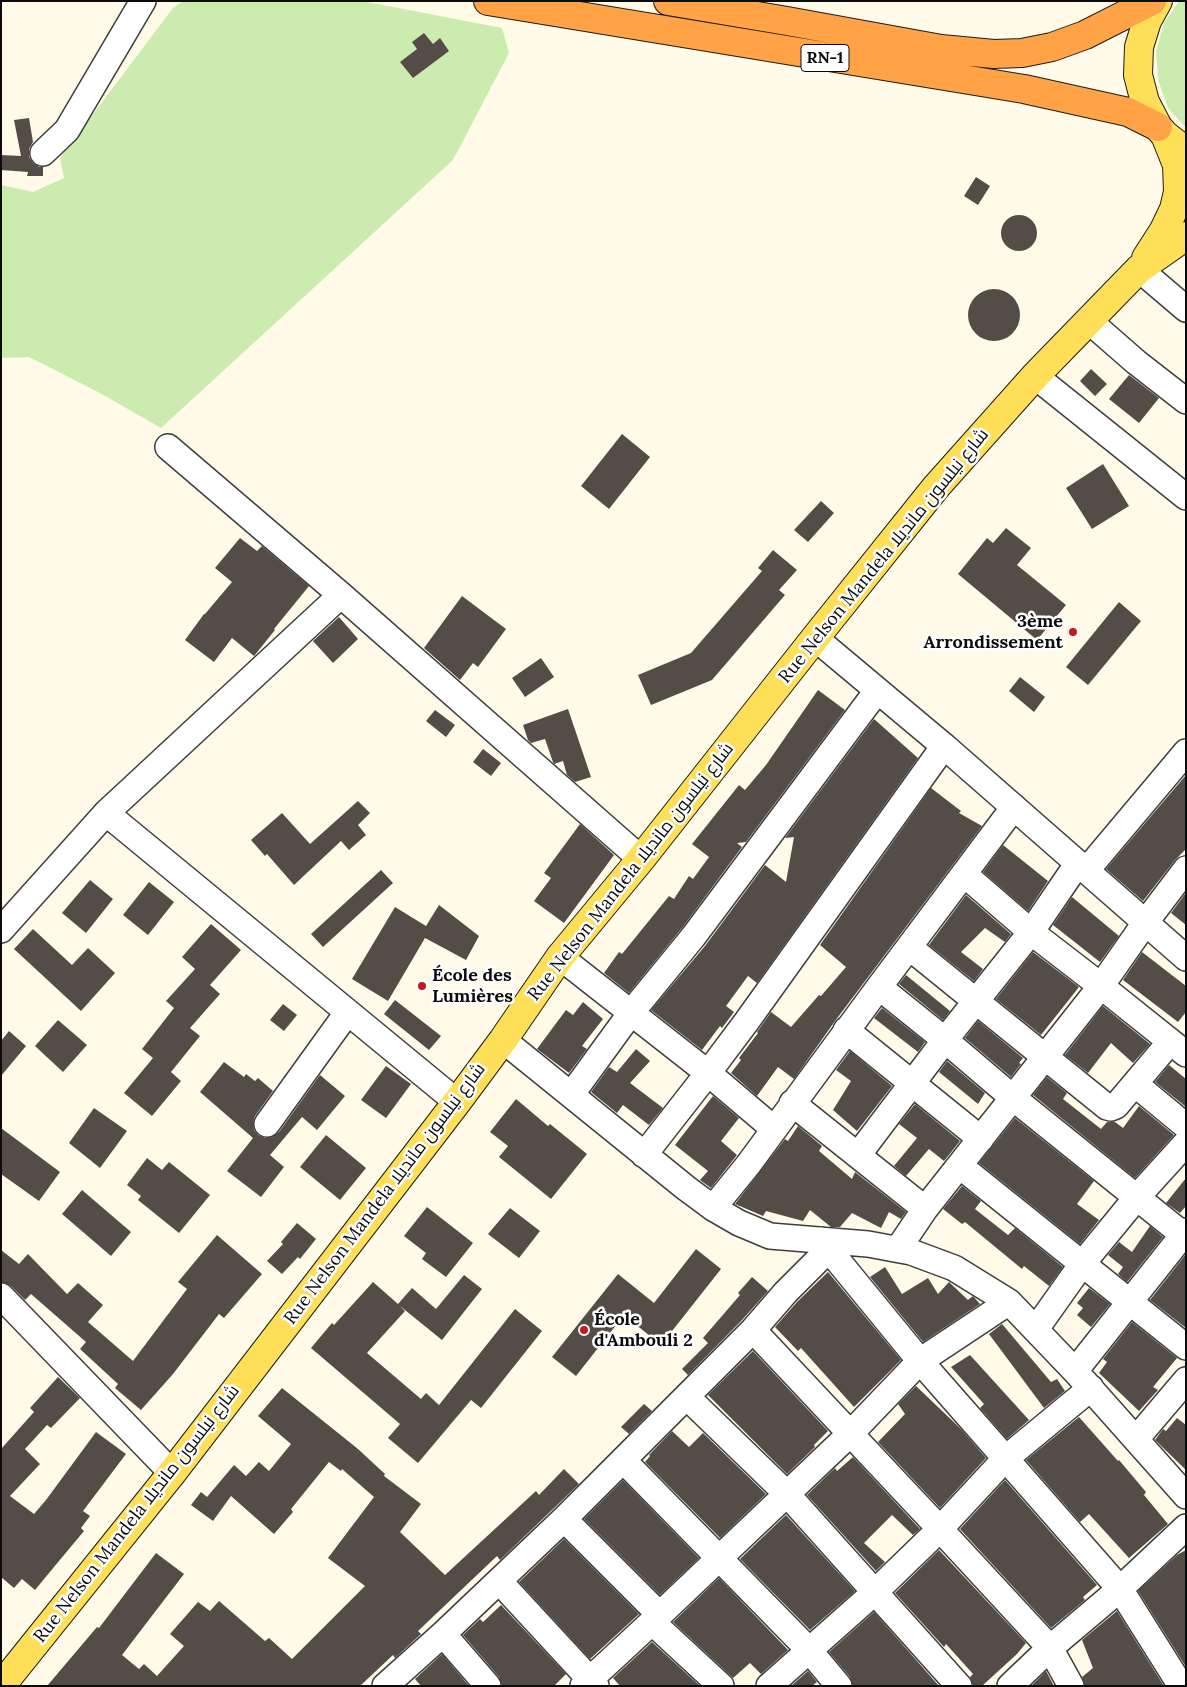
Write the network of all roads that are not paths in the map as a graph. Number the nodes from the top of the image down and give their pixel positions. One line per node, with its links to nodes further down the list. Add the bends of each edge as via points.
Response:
1 (143, 1): 7 (street, via 67,130)
2 (488, 1): 6 (highway, RN-1, via 1024,90 1128,112)
3 (668, 1): 4 (highway, RN-1, via 941,49 994,54 1052,47 1085,35)
4 (1152, 1)
5 (1158, 1): 6 (main road, Rue Nelson Mandela شارع نيلسون مانديلا, via 1146,21 1139,48 1138,75 1145,102)
6 (1170, 138): 9 (main road, Rue Nelson Mandela شارع نيلسون مانديلا, via 1177,165 1178,191 1174,209)
7 (43, 153)
8 (1186, 236): 9 (main road, Rue Nelson Mandela شارع نيلسون مانديلا)
9 (1139, 269): 10 (street); 11 (main road, Rue Nelson Mandela شارع نيلسون مانديلا)
10 (1186, 309)
11 (1089, 321): 12 (main road, Rue Nelson Mandela شارع نيلسون مانديلا); 13 (street)
12 (1035, 376): 15 (street); 17 (main road, Rue Nelson Mandela شارع نيلسون مانديلا, via 936,487)
13 (1186, 401)
14 (168, 447): 16 (street)
15 (1186, 497)
16 (341, 595): 22 (street); 23 (street)
17 (815, 638): 18 (street); 23 (main road, Rue Nelson Mandela شارع نيلسون مانديلا)
18 (877, 691): 19 (street); 37 (street, via 693,937)
19 (944, 746): 21 (street); 43 (street)
20 (1186, 752): 24 (street)
21 (1014, 807): 24 (street); 26 (street)
22 (106, 813): 28 (street); 36 (street)
23 (641, 859): 31 (main road, Rue Nelson Mandela شارع نيلسون مانديلا)
24 (1082, 867): 27 (street); 29 (street)
25 (1186, 869): 27 (street)
26 (964, 874): 29 (street); 30 (street)
27 (1145, 922): 32 (street); 33 (street)
28 (1, 930)
29 (1031, 932): 33 (street); 35 (street)
30 (909, 947): 34 (street); 35 (street)
31 (560, 957): 37 (street); 39 (main road, Rue Nelson Mandela شارع نيلسون مانديلا)
32 (1186, 958)
33 (1101, 986): 41 (street); 42 (street)
34 (879, 987): 38 (street); 40 (street)
35 (975, 1001): 40 (street); 42 (street)
36 (347, 1013): 48 (street); 50 (street)
37 (630, 1014): 43 (street); 46 (street)
38 (846, 1030): 44 (street); 49 (street)
39 (503, 1040): 46 (street); 48 (main road, Rue Nelson Mandela شارع نيلسون مانديلا)
40 (944, 1040): 44 (street); 47 (street)
41 (1178, 1048): 45 (street)
42 (1044, 1056): 45 (street, via 1111,1108); 47 (street)
43 (708, 1073): 52 (street); 55 (street)
44 (911, 1084): 53 (street); 56 (street)
45 (1135, 1084): 51 (street)
46 (571, 1094): 55 (street)
47 (1012, 1097): 53 (street); 58 (street)
48 (457, 1102): 79 (main road, Rue Nelson Mandela شارع نيلسون مانديلا)
49 (792, 1103): 52 (street); 56 (street)
50 (266, 1124)
51 (1186, 1126)
52 (774, 1129): 59 (street)
53 (981, 1139): 57 (street)
54 (1186, 1143): 58 (street)
55 (644, 1155): 59 (street)
56 (858, 1156): 60 (street)
57 (960, 1166): 60 (street); 64 (street)
58 (1137, 1197): 61 (street); 64 (street)
59 (713, 1208): 62 (street, via 770,1236)
60 (925, 1209): 63 (street)
61 (1185, 1234): 67 (street)
62 (825, 1245): 63 (street, via 868,1244); 69 (street); 71 (street)
63 (898, 1249): 66 (street, via 954,1268)
64 (1082, 1264): 67 (street); 68 (street)
65 (1, 1296): 79 (street)
66 (1009, 1302): 68 (street); 71 (street)
67 (1130, 1303): 70 (street); 72 (street)
68 (1036, 1329): 72 (street)
69 (752, 1330): 74 (street); 75 (street)
70 (1186, 1347)
71 (920, 1361): 75 (street); 77 (street)
72 (1083, 1380): 76 (street); 77 (street)
73 (1186, 1380): 76 (street)
74 (687, 1397): 78 (street); 80 (street)
75 (850, 1434): 80 (street); 84 (street)
76 (1136, 1439): 81 (street)
77 (1005, 1459): 84 (street); 87 (street)
78 (623, 1460): 82 (street); 85 (street)
79 (172, 1473): 94 (main road, Rue Nelson Mandela شارع نيلسون مانديلا)
80 (787, 1494): 85 (street); 88 (street)
81 (1186, 1496)
82 (564, 1519): 86 (street); 89 (street)
83 (1185, 1528): 87 (street)
84 (940, 1529): 88 (street); 91 (street)
85 (719, 1558): 89 (street); 92 (street)
86 (499, 1581): 90 (street); 93 (street)
87 (1120, 1589): 91 (street); 103 (street)
88 (876, 1592): 92 (street); 100 (street)
89 (656, 1618): 93 (street); 97 (street)
90 (443, 1634): 95 (street); 96 (street)
91 (1050, 1648): 101 (street); 102 (street)
92 (809, 1650): 98 (street); 99 (street)
93 (590, 1684)
94 (2, 1686)
95 (385, 1686)
96 (488, 1686)
97 (721, 1686)
98 (769, 1686)
99 (839, 1686)
100 (960, 1686)
101 (1010, 1686)
102 (1071, 1686)
103 (1181, 1686)

